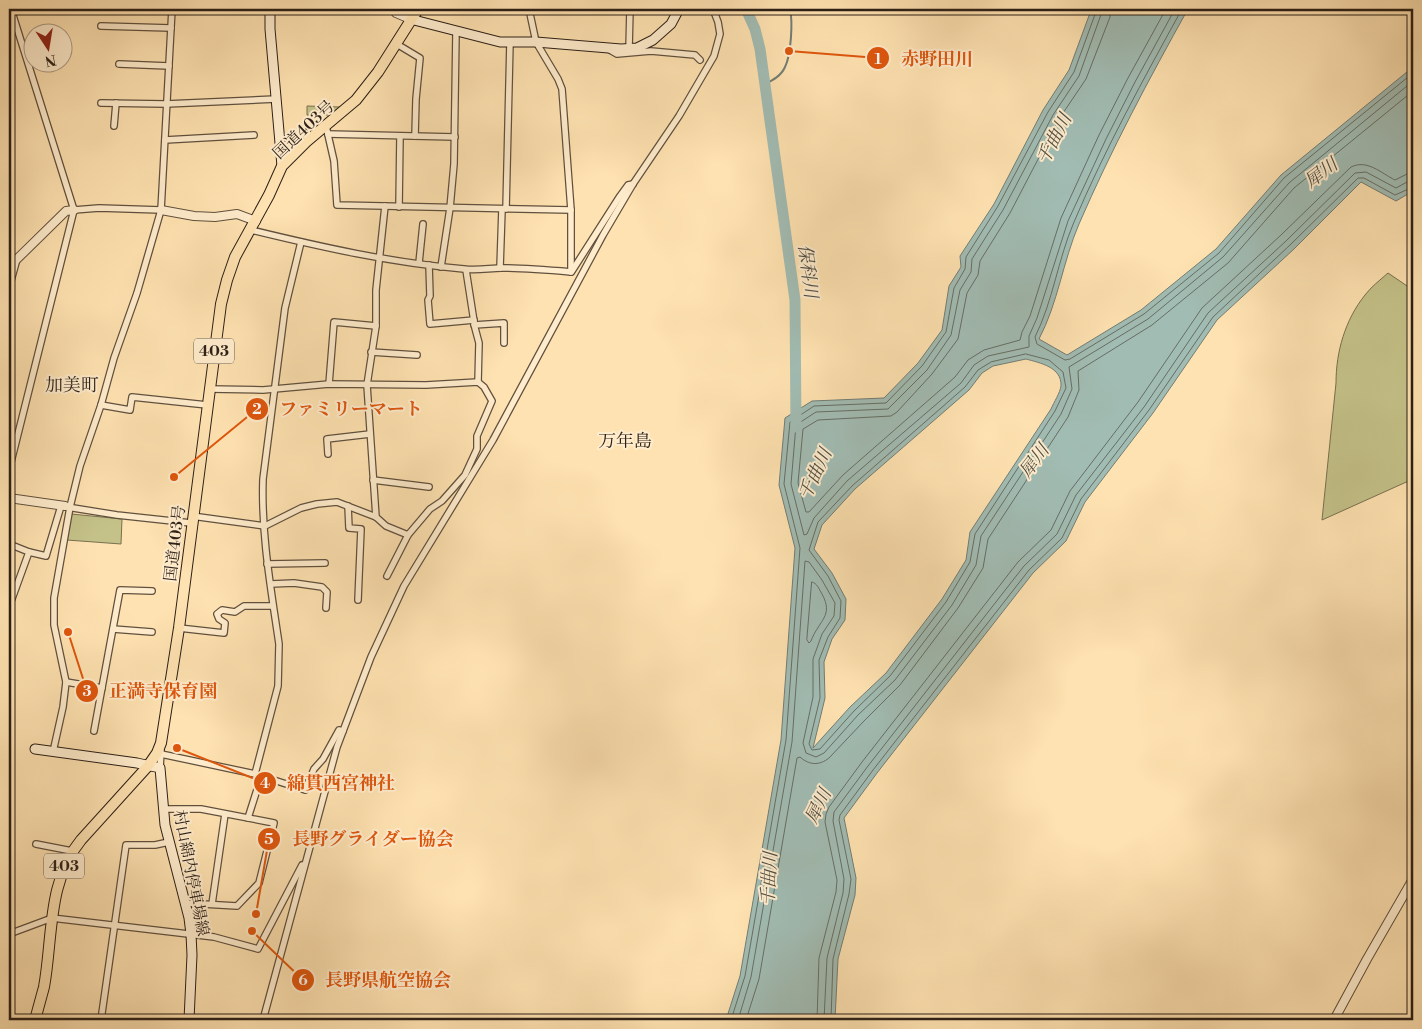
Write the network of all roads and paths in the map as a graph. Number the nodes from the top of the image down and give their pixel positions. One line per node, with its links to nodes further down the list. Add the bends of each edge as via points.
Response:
1 (11, 9): 39 (street)
2 (172, 9): 12 (street)
3 (270, 9): 22 (main road)
4 (393, 9): 10 (street)
5 (418, 9): 10 (highway, 国道403号 / 403)
6 (529, 9): 15 (street)
7 (630, 9): 17 (street)
8 (679, 9): 17 (main road, via 670,24 653,40 637,48)
9 (712, 9): 34 (street, via 720,34 714,56 679,116)
10 (410, 19): 13 (main road); 16 (highway, 国道403号 / 403)
11 (101, 26): 12 (street)
12 (171, 28): 21 (street)
13 (456, 32): 14 (main road); 31 (street)
14 (510, 42): 15 (main road); 38 (street)
15 (536, 42): 18 (main road); 41 (street, via 562,89)
16 (395, 43): 27 (highway, 国道403号 / 403, via 378,72); 30 (street, via 420,58)
17 (629, 48): 18 (main road)
18 (608, 49): 19 (street, via 617,54 695,55)
19 (700, 60)
20 (119, 64): 21 (street)
21 (169, 66): 25 (street)
22 (276, 99): 25 (street); 33 (main road)
23 (101, 103): 24 (street)
24 (116, 103): 25 (street); 26 (street)
25 (166, 104): 32 (street)
26 (114, 126)
27 (327, 130): 29 (street); 33 (highway, 国道403号 / 403, via 306,142); 35 (street, via 334,161 337,205)
28 (254, 135): 32 (street)
29 (400, 136): 30 (street); 36 (street)
30 (415, 136): 31 (street)
31 (455, 138): 37 (street)
32 (165, 140): 40 (street)
33 (282, 166): 42 (highway, 国道403号 / 403)
34 (633, 184): 54 (street, via 628,185 620,196); 71 (street, via 578,279 493,440)
35 (386, 206): 36 (street); 46 (street)
36 (399, 207): 37 (street)
37 (450, 208): 38 (street); 51 (street)
38 (504, 209): 41 (street); 52 (street)
39 (74, 210): 40 (street); 47 (street, via 66,211); 70 (street)
40 (161, 210): 42 (street, via 215,217 237,214); 66 (street)
41 (571, 210): 54 (street)
42 (256, 221): 44 (highway, 国道403号 / 403)
43 (423, 224): 48 (street)
44 (251, 230): 45 (street); 64 (highway, 国道403号 / 403, via 226,280)
45 (301, 242): 46 (street); 65 (street, via 285,308)
46 (380, 258): 48 (street); 57 (street)
47 (17, 259): 49 (street); 55 (street)
48 (419, 263): 50 (street)
49 (9, 264)
50 (429, 265): 51 (street); 56 (street, via 430,324)
51 (441, 266): 53 (street)
52 (500, 268): 53 (street); 54 (street)
53 (466, 270): 56 (street)
54 (571, 272)
55 (9, 288)
56 (474, 322): 58 (street, via 504,324); 61 (street, via 479,343)
57 (376, 326): 59 (street); 62 (street, via 334,322)
58 (504, 343)
59 (371, 352): 60 (street); 63 (street)
60 (417, 355)
61 (478, 382): 63 (street); 71 (street, via 492,401 477,436 477,449)
62 (329, 384): 63 (street); 65 (street)
63 (367, 385): 68 (street)
64 (209, 389): 65 (street); 67 (highway, 国道403号 / 403)
65 (274, 390): 79 (street, via 263,479)
66 (101, 404): 67 (street, via 130,410 132,397); 75 (street)
67 (207, 405): 78 (highway, 国道403号 / 403)
68 (370, 434): 69 (street, via 327,439); 72 (street)
69 (328, 454)
70 (9, 470)
71 (468, 476): 80 (street, via 430,509); 97 (street, via 397,601)
72 (373, 480): 73 (street); 77 (street)
73 (429, 487)
74 (9, 498): 75 (street)
75 (65, 506): 78 (street, via 117,515); 82 (street, via 46,556); 95 (street, via 54,625)
76 (348, 506): 77 (street); 79 (street, via 337,502 317,504 301,508); 88 (street, via 349,528 361,529)
77 (376, 516): 80 (street, via 386,526)
78 (192, 520): 79 (street); 92 (highway, 国道403号 / 403)
79 (265, 526): 84 (street)
80 (408, 535): 85 (street)
81 (9, 544): 82 (street)
82 (29, 552): 90 (street)
83 (326, 563): 84 (street)
84 (268, 564): 86 (street)
85 (387, 576)
86 (270, 584): 89 (street); 91 (street, via 322,587 327,592)
87 (152, 591): 93 (street, via 120,590)
88 (358, 600)
89 (273, 606): 92 (street, via 244,606 235,612 222,610 217,614 224,623 224,633); 105 (street, via 279,644 278,686)
90 (9, 607)
91 (326, 608)
92 (178, 628): 99 (highway, 国道403号 / 403)
93 (113, 629): 94 (street); 96 (street)
94 (152, 632)
95 (66, 682): 96 (street); 101 (street)
96 (102, 688): 98 (street)
97 (342, 730): 105 (street, via 314,768 306,790); 112 (street)
98 (94, 731)
99 (161, 743): 102 (street); 103 (highway, 国道403号 / 403)
100 (35, 749): 101 (main road)
101 (53, 752): 103 (main road)
102 (161, 754): 104 (street); 105 (street)
103 (148, 766): 104 (main road); 111 (highway, 国道403号 / 403)
104 (160, 768): 106 (main road, 村山綿内停車場線)
105 (258, 776): 108 (street)
106 (164, 809): 107 (street); 109 (main road, 村山綿内停車場線)
107 (225, 814): 108 (street); 115 (street)
108 (248, 818): 115 (street, via 274,823 259,883 237,906)
109 (169, 842): 114 (main road, 村山綿内停車場線); 117 (street, via 126,845)
110 (36, 844): 111 (street)
111 (72, 851): 116 (highway, 国道403号 / 403, via 64,866)
112 (308, 853): 119 (street, via 258,949); 123 (street)
113 (1413, 879): 124 (street)
114 (185, 903): 115 (street); 119 (main road, 村山綿内停車場線)
115 (212, 904)
116 (52, 918): 117 (street); 118 (street); 120 (highway, 国道403号 / 403, via 44,986)
117 (114, 925): 119 (street); 121 (street)
118 (9, 934)
119 (191, 934): 122 (main road, 村山綿内停車場線)
120 (35, 1020)
121 (102, 1020)
122 (189, 1020)
123 (263, 1020)
124 (1334, 1020)

